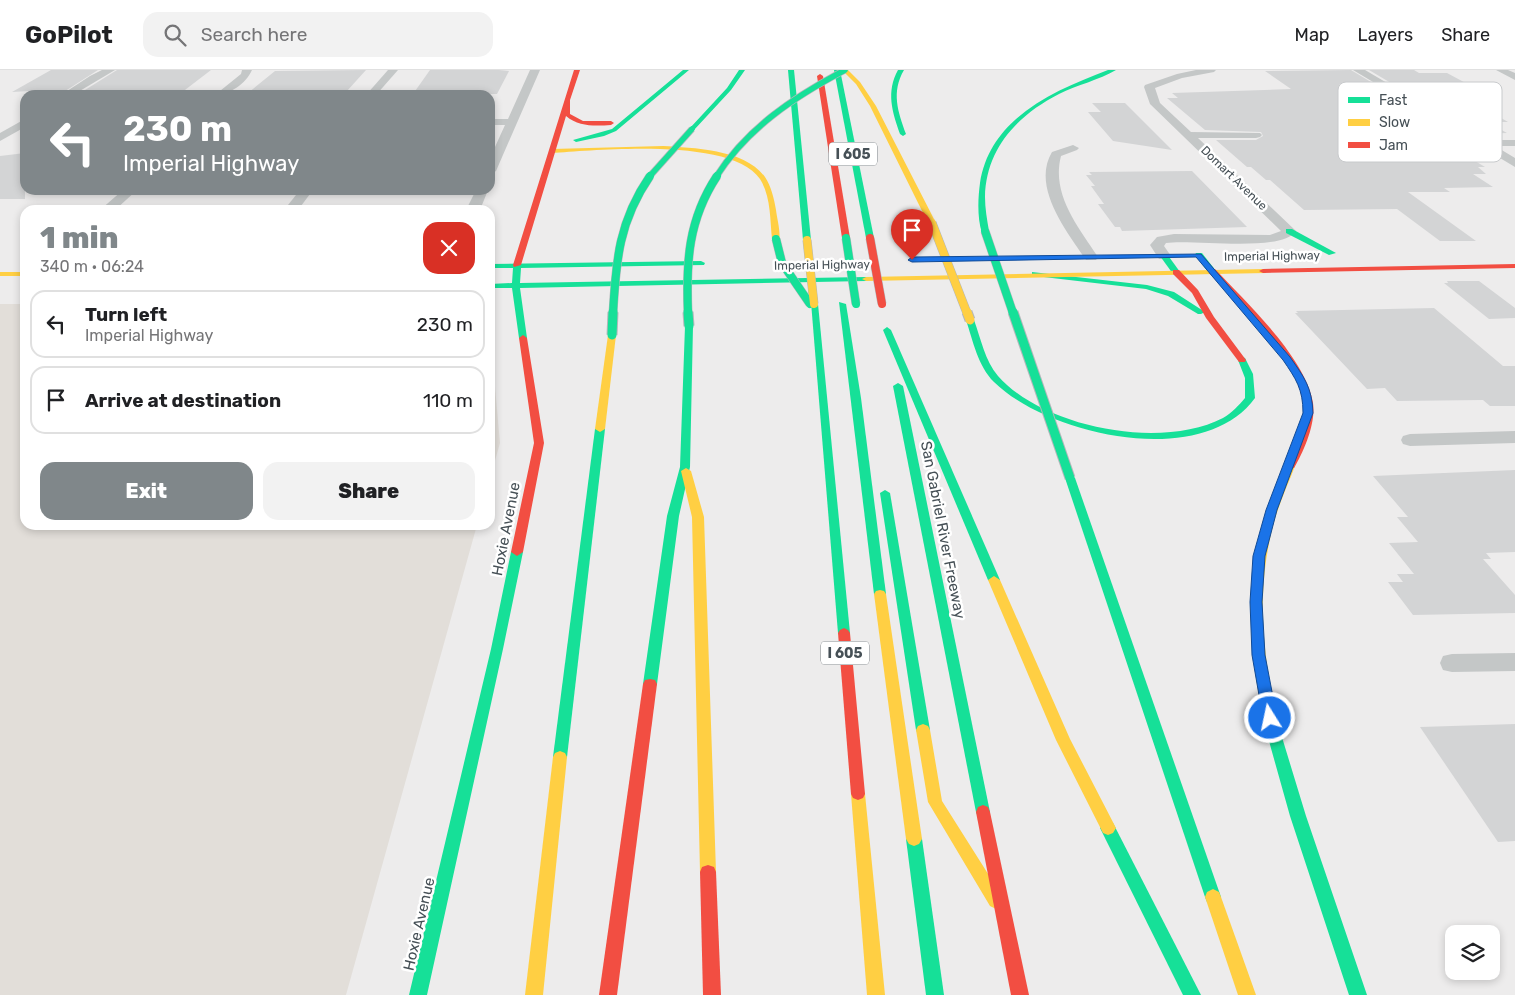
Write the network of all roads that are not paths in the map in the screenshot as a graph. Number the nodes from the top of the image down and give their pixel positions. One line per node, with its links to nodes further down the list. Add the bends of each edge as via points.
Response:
1 (110, 70): 21 (street)
2 (247, 70): 22 (street)
3 (393, 70): 23 (street)
4 (535, 70): 27 (street)
5 (577, 70): 24 (main road, Hoxie Avenue)
6 (686, 70): 25 (main road)
7 (742, 70): 86 (main road, bridge, via 729,89 653,172 630,210 622,233)
8 (791, 70): 74 (main road, I 605, bridge, via 809,212 807,240)
9 (819, 70): 75 (main road, bridge)
10 (837, 70): 76 (main road, San Gabriel River Freeway / I 605, bridge)
11 (845, 70): 47 (main road, via 858,80 868,96); 80 (main road, bridge, via 812,87 758,126 733,152 714,179 697,214 689,245)
12 (901, 70): 36 (main road, via 891,90)
13 (1113, 70): 93 (main road, bridge, via 1076,83 1016,120 998,140 988,158 981,185 982,213 985,231)
14 (1211, 70): 17 (street)
15 (1358, 70): 19 (street)
16 (1501, 70): 18 (street)
17 (1180, 76): 20 (street); 29 (street, Domart Avenue, via 1149,88 1155,104)
18 (1515, 77)
19 (1378, 82)
20 (1203, 83)
21 (74, 90)
22 (226, 90)
23 (375, 90)
24 (568, 101): 25 (main road, via 567,114 576,121 605,123); 37 (main road, Hoxie Avenue)
25 (630, 118): 37 (main road, via 602,135)
26 (495, 122): 27 (street)
27 (512, 122): 40 (street)
28 (20, 125): 31 (street)
29 (1188, 135): 30 (street); 48 (street, Domart Avenue)
30 (1256, 135)
31 (0, 138)
32 (0, 142): 33 (street)
33 (17, 142)
34 (1502, 142): 35 (street)
35 (1515, 142)
36 (908, 146)
37 (553, 147): 64 (main road, Hoxie Avenue); 74 (main road, bridge, via 686,150 738,158 757,170 763,180 782,263)
38 (1073, 148): 55 (street, via 1056,154 1051,175 1067,219)
39 (1502, 155): 41 (street)
40 (495, 160)
41 (1515, 163)
42 (915, 164): 47 (main road)
43 (125, 195): 45 (street)
44 (303, 195): 46 (street)
45 (113, 205)
46 (295, 205)
47 (932, 223): 77 (main road, bridge, via 989,368 1000,384 1053,416 1081,427 1112,433 1174,435 1223,422 1239,412 1250,398 1251,381 1247,368)
48 (1288, 231): 49 (street, via 1270,239); 50 (main road, Imperial Highway, via 1336,253)
49 (1209, 240): 51 (street, via 1191,246); 54 (street, via 1162,240 1157,245)
50 (1305, 253)
51 (1190, 255): 52 (main road, Imperial Highway); 54 (main road, Imperial Highway); 67 (main road)
52 (1216, 255)
53 (1146, 256): 54 (main road, Imperial Highway)
54 (1164, 256): 68 (main road)
55 (1091, 257)
56 (981, 258): 57 (main road)
57 (1011, 258)
58 (932, 259): 59 (main road)
59 (961, 259)
60 (882, 260): 90 (main road, Imperial Highway, via 839,264)
61 (822, 261): 63 (main road, Imperial Highway)
62 (712, 262): 64 (main road)
63 (772, 262)
64 (517, 265): 65 (main road); 73 (main road, Hoxie Avenue)
65 (495, 266)
66 (1515, 266): 67 (main road, Imperial Highway)
67 (1212, 271): 68 (main road, Imperial Highway); 94 (main road, via 1287,359 1308,396 1303,430 1272,510 1259,556 1256,602 1258,655 1270,718 1293,800)
68 (1176, 272): 71 (main road, Imperial Highway); 77 (main road, via 1195,292)
69 (0, 274): 70 (main road)
70 (20, 274)
71 (1034, 274): 73 (main road, Imperial Highway); 77 (main road, via 1147,287 1171,294)
72 (495, 286): 73 (main road, Imperial Highway)
73 (516, 286): 85 (main road, Hoxie Avenue, via 539,444 495,658)
74 (813, 306): 89 (main road, I 605)
75 (856, 308)
76 (884, 317): 84 (main road, San Gabriel River Freeway / I 605); 92 (main road, via 1063,740)
77 (1210, 318)
78 (1515, 437): 79 (street)
79 (1410, 440)
80 (685, 467): 87 (main road, via 673,516); 88 (main road, via 698,517)
81 (883, 481): 84 (main road, via 935,802)
82 (1515, 662): 83 (street)
83 (1452, 663)
84 (1006, 917): 91 (main road, San Gabriel River Freeway / I 605)
85 (418, 995)
86 (534, 995)
87 (608, 995)
88 (712, 995)
89 (876, 995)
90 (935, 995)
91 (1020, 995)
92 (1192, 995)
93 (1247, 995)
94 (1358, 995)

